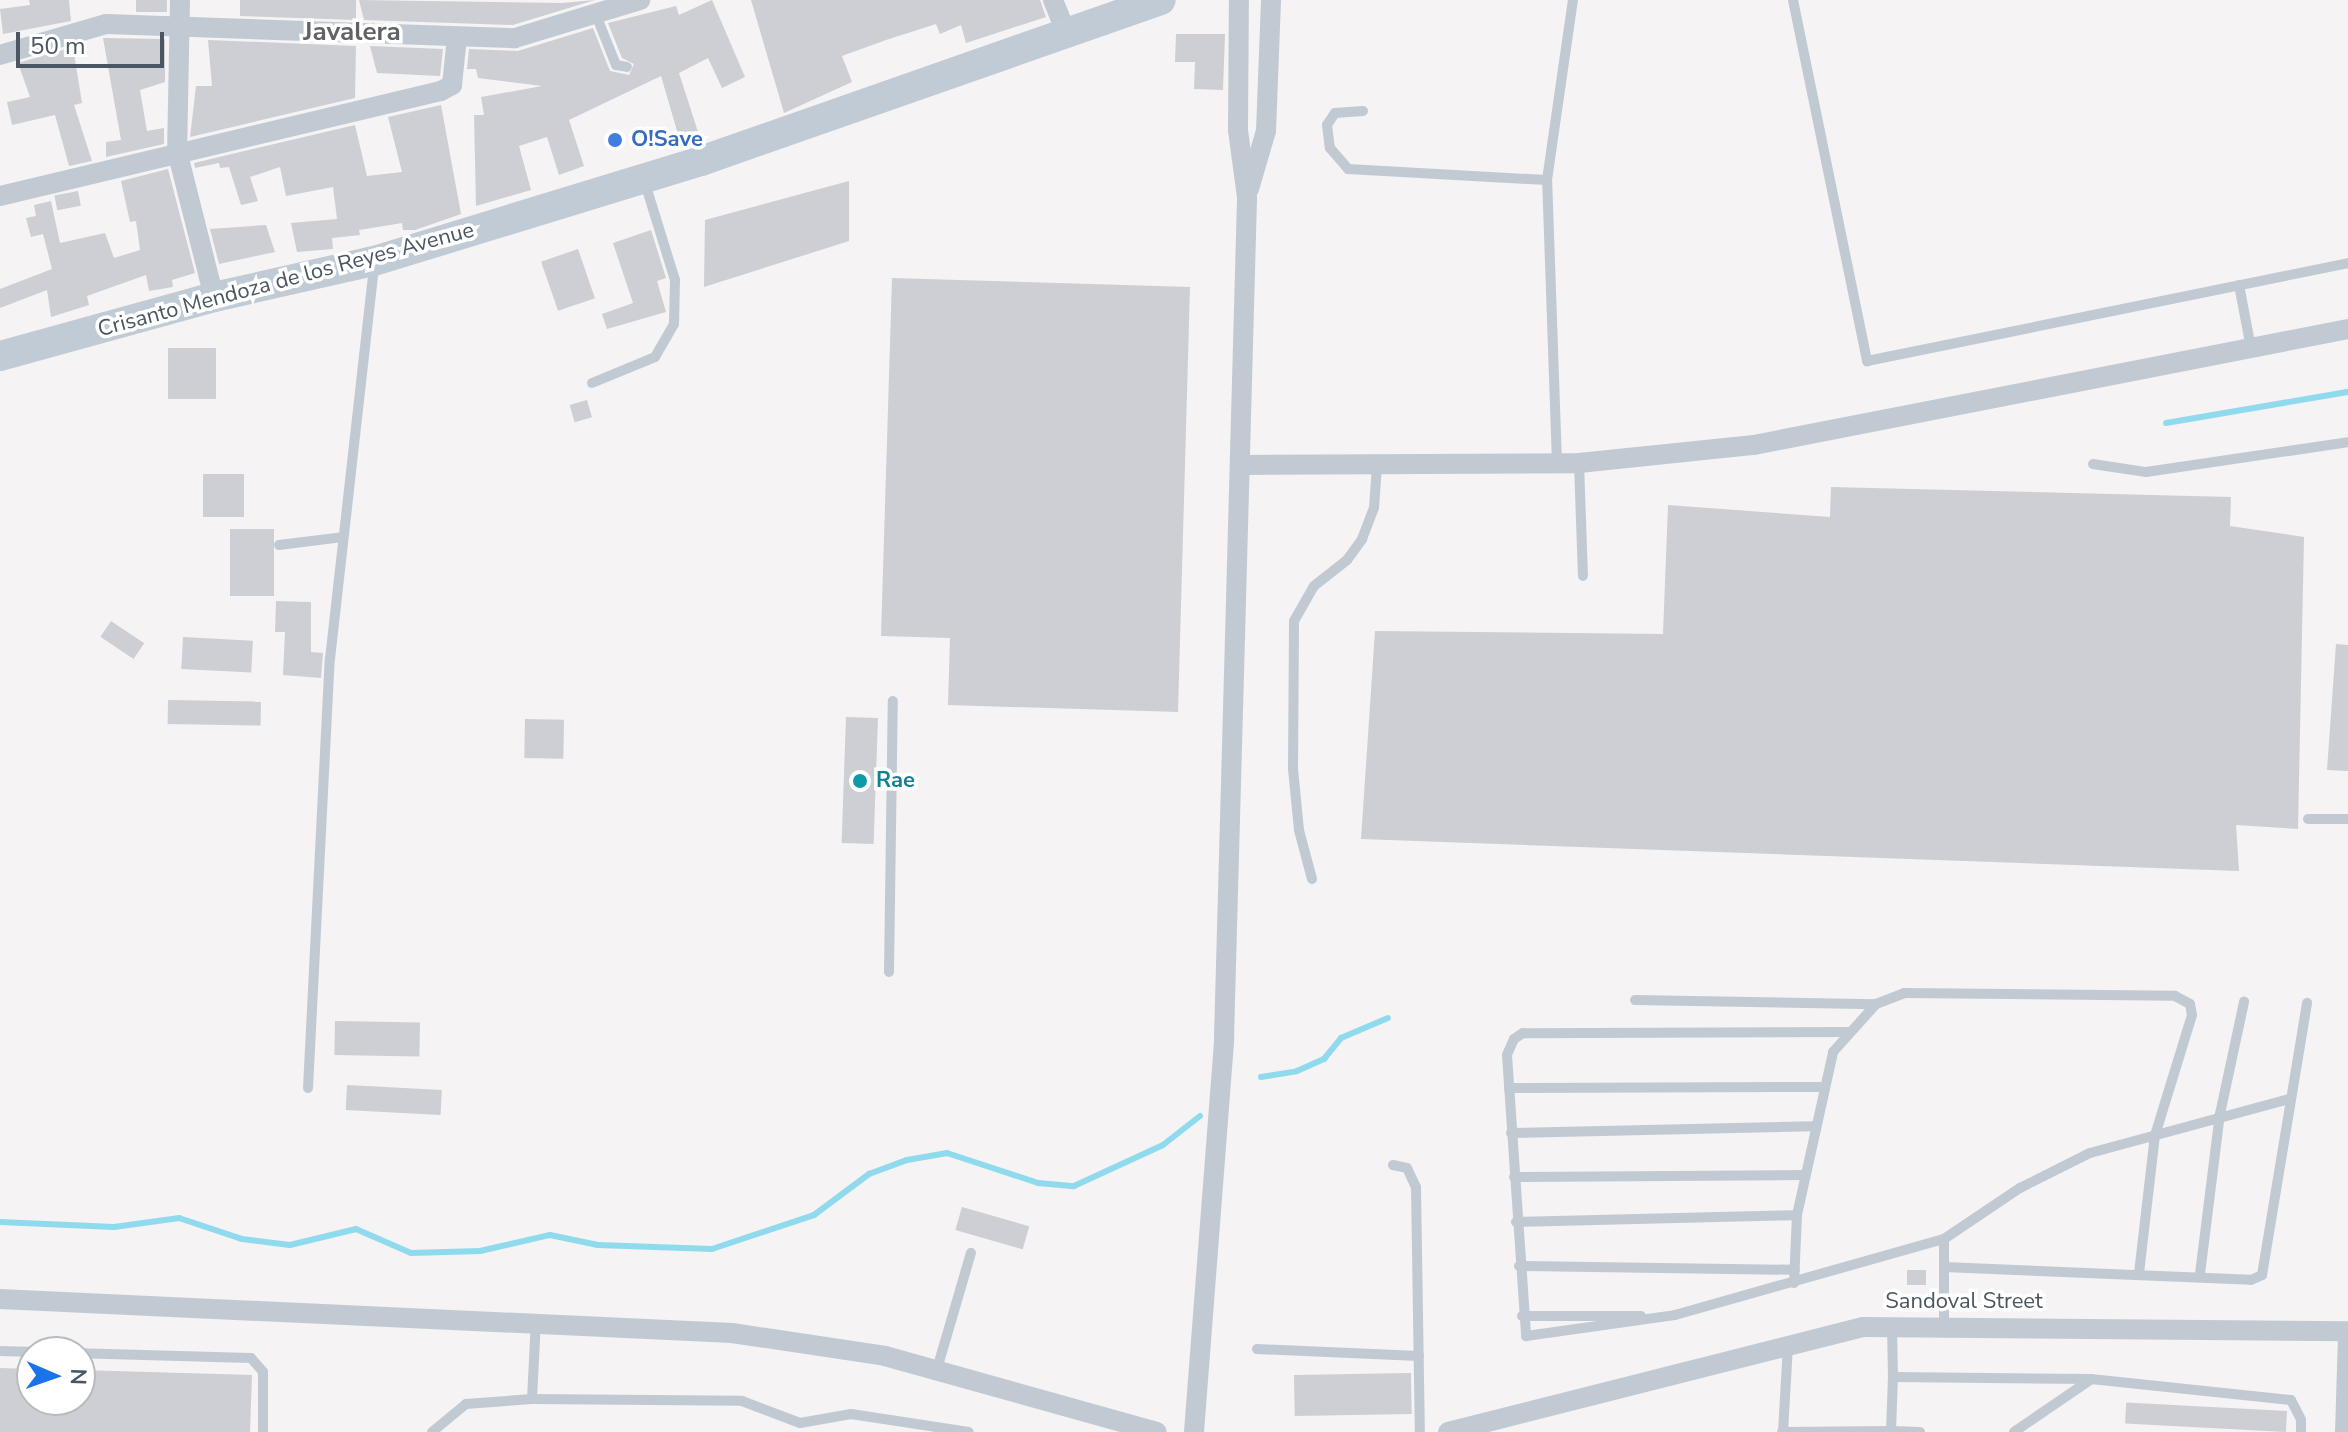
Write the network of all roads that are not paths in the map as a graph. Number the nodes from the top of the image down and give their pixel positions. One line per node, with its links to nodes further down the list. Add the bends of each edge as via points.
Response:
1 (180, 0): 10 (street)
2 (640, 0): 9 (street)
3 (1053, 0): 11 (street)
4 (1161, 0): 11 (main road, Crisanto Mendoza de los Reyes Avenue)
5 (1239, 0): 20 (street, via 1238,130)
6 (1271, 0): 20 (street, via 1266,131)
7 (1573, 0): 18 (lane)
8 (1793, 0): 23 (lane, via 1867,361)
9 (596, 15): 12 (street, via 528,37); 14 (lane, via 616,65)
10 (180, 26): 12 (street); 13 (street, via 106,24); 16 (street)
11 (1066, 32): 17 (main road, Crisanto Mendoza de los Reyes Avenue)
12 (457, 37): 16 (street, via 452,85 441,91)
13 (0, 55)
14 (627, 67)
15 (1363, 111): 18 (lane, via 1335,113 1327,125 1330,148 1348,169)
16 (177, 151): 19 (street); 24 (street)
17 (644, 178): 21 (main road, Crisanto Mendoza de los Reyes Avenue); 28 (lane, via 675,280 674,324 655,357)
18 (1547, 180): 30 (lane)
19 (0, 196)
20 (1247, 197): 33 (street)
21 (374, 261): 24 (main road, Crisanto Mendoza de los Reyes Avenue); 35 (lane)
22 (2348, 263): 23 (lane)
23 (2239, 285): 26 (lane)
24 (214, 297): 27 (main road, Crisanto Mendoza de los Reyes Avenue)
25 (2348, 329): 26 (street)
26 (2251, 348): 31 (street, via 1754,445)
27 (0, 356)
28 (592, 383)
29 (2348, 442): 32 (lane, via 2146,472)
30 (1557, 463): 31 (street); 34 (street)
31 (1579, 463): 37 (lane)
32 (2093, 464)
33 (1242, 465): 34 (street); 92 (street, via 1218,1169)
34 (1377, 465): 41 (lane, via 1374,508 1362,539 1347,560 1314,586 1294,621 1293,769 1299,830)
35 (343, 537): 36 (lane); 49 (lane, via 330,659)
36 (279, 545)
37 (1583, 576)
38 (893, 701): 42 (lane)
39 (2308, 819): 40 (lane)
40 (2348, 819)
41 (1312, 879)
42 (889, 972)
43 (1635, 1000): 46 (lane)
44 (2244, 1002): 52 (lane)
45 (2307, 1003): 51 (lane)
46 (1876, 1004): 47 (lane); 55 (lane, via 1904,993 2183,998 2192,1015)
47 (1847, 1032): 48 (lane, via 1833,1052); 50 (lane, via 1523,1033 1509,1047)
48 (1821, 1087): 50 (lane); 53 (lane)
49 (308, 1088)
50 (1509, 1088): 54 (lane)
51 (2289, 1099): 52 (lane); 67 (lane, via 2267,1265 2251,1280)
52 (2220, 1114): 55 (lane); 67 (lane)
53 (1813, 1126): 54 (lane); 57 (lane)
54 (1511, 1133): 58 (lane)
55 (2155, 1135): 61 (lane, via 2090,1153 2020,1188); 66 (lane)
56 (1393, 1165): 80 (lane, via 1407,1168 1416,1187)
57 (1804, 1175): 58 (lane); 59 (lane)
58 (1514, 1177): 60 (lane)
59 (1797, 1215): 60 (lane); 65 (lane)
60 (1516, 1222): 63 (lane)
61 (1944, 1239): 64 (lane); 68 (lane)
62 (971, 1253): 81 (lane)
63 (1519, 1266): 65 (lane); 71 (lane)
64 (1944, 1267): 66 (lane); 74 (lane)
65 (1795, 1270): 68 (lane)
66 (2139, 1273): 67 (lane)
67 (2200, 1274)
68 (1794, 1283): 70 (lane)
69 (0, 1299): 72 (street)
70 (1675, 1315): 71 (lane); 71 (lane, via 1535,1338 1523,1331)
71 (1522, 1316)
72 (536, 1320): 81 (street, via 732,1333); 84 (lane)
73 (1891, 1324): 74 (street, Sandoval Street); 77 (street, Sandoval Street); 82 (lane)
74 (1944, 1325): 75 (street, Sandoval Street)
75 (2348, 1333): 76 (street)
76 (2348, 1343): 99 (street)
77 (1788, 1345): 86 (street, Sandoval Street); 95 (lane)
78 (1257, 1349): 80 (lane)
79 (0, 1351): 88 (lane, via 251,1358 263,1372)
80 (1419, 1356): 93 (lane)
81 (937, 1369): 91 (street)
82 (1893, 1377): 83 (lane); 87 (lane)
83 (2091, 1379): 97 (lane); 98 (lane, via 2291,1400)
84 (532, 1399): 85 (lane, via 742,1401); 89 (lane, via 466,1404)
85 (800, 1428): 90 (lane, via 851,1414)
86 (1492, 1428): 94 (street, Sandoval Street)
87 (1891, 1431): 95 (lane); 96 (lane)
88 (263, 1432)
89 (432, 1432)
90 (969, 1432)
91 (1157, 1432)
92 (1194, 1432)
93 (1420, 1432)
94 (1448, 1432)
95 (1782, 1432)
96 (1920, 1432)
97 (2014, 1432)
98 (2301, 1432)
99 (2345, 1432)

